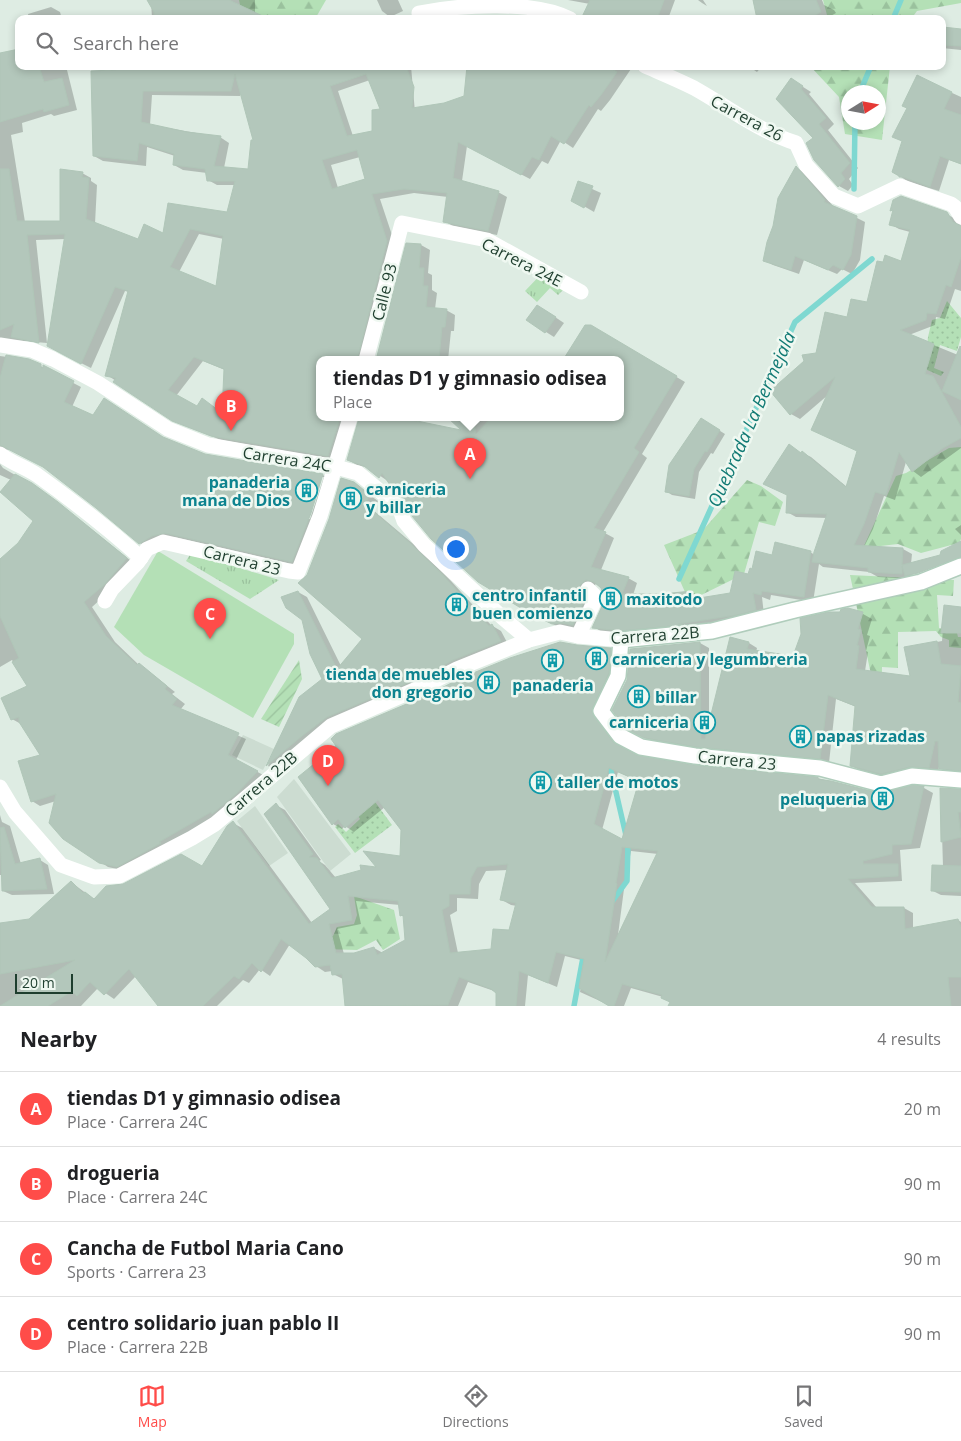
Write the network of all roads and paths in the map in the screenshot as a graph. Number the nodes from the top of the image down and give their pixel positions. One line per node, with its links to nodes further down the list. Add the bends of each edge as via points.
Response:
1 (419, 13): 2 (street, via 525,3)
2 (565, 15)
3 (653, 70): 4 (street, Carrera 26, via 692,88 779,138 796,143 806,165 834,196 858,206 900,186 950,204)
4 (961, 217)
5 (402, 223): 6 (street, Carrera 24E, via 486,240); 8 (street, Calle 93)
6 (581, 292)
7 (0, 345): 11 (street, Carrera 24C, via 32,350 53,359 98,383 168,429 208,445)
8 (367, 356)
9 (349, 421): 11 (street)
10 (0, 454): 12 (street, via 56,489 110,529)
11 (336, 466): 12 (street, Carrera 23, via 298,572 163,542 147,549); 17 (street, Carrera 24C, via 358,473 386,496 398,507 424,545)
12 (141, 558): 15 (street, Carrera 23)
13 (961, 566): 18 (street, Carrera 22B, via 921,582 712,631)
14 (588, 589): 16 (street, via 594,594 594,600)
15 (105, 601)
16 (578, 636): 17 (street, Carrera 22B, via 560,632); 18 (street, Carrera 22B)
17 (529, 640): 20 (street, Carrera 22B, via 331,726 214,824 119,876 94,877 61,865 15,812)
18 (621, 640): 19 (street, Carrera 23, via 618,676 601,711 620,736 641,747 695,756 820,768 881,784 912,776)
19 (961, 780)
20 (0, 787)

